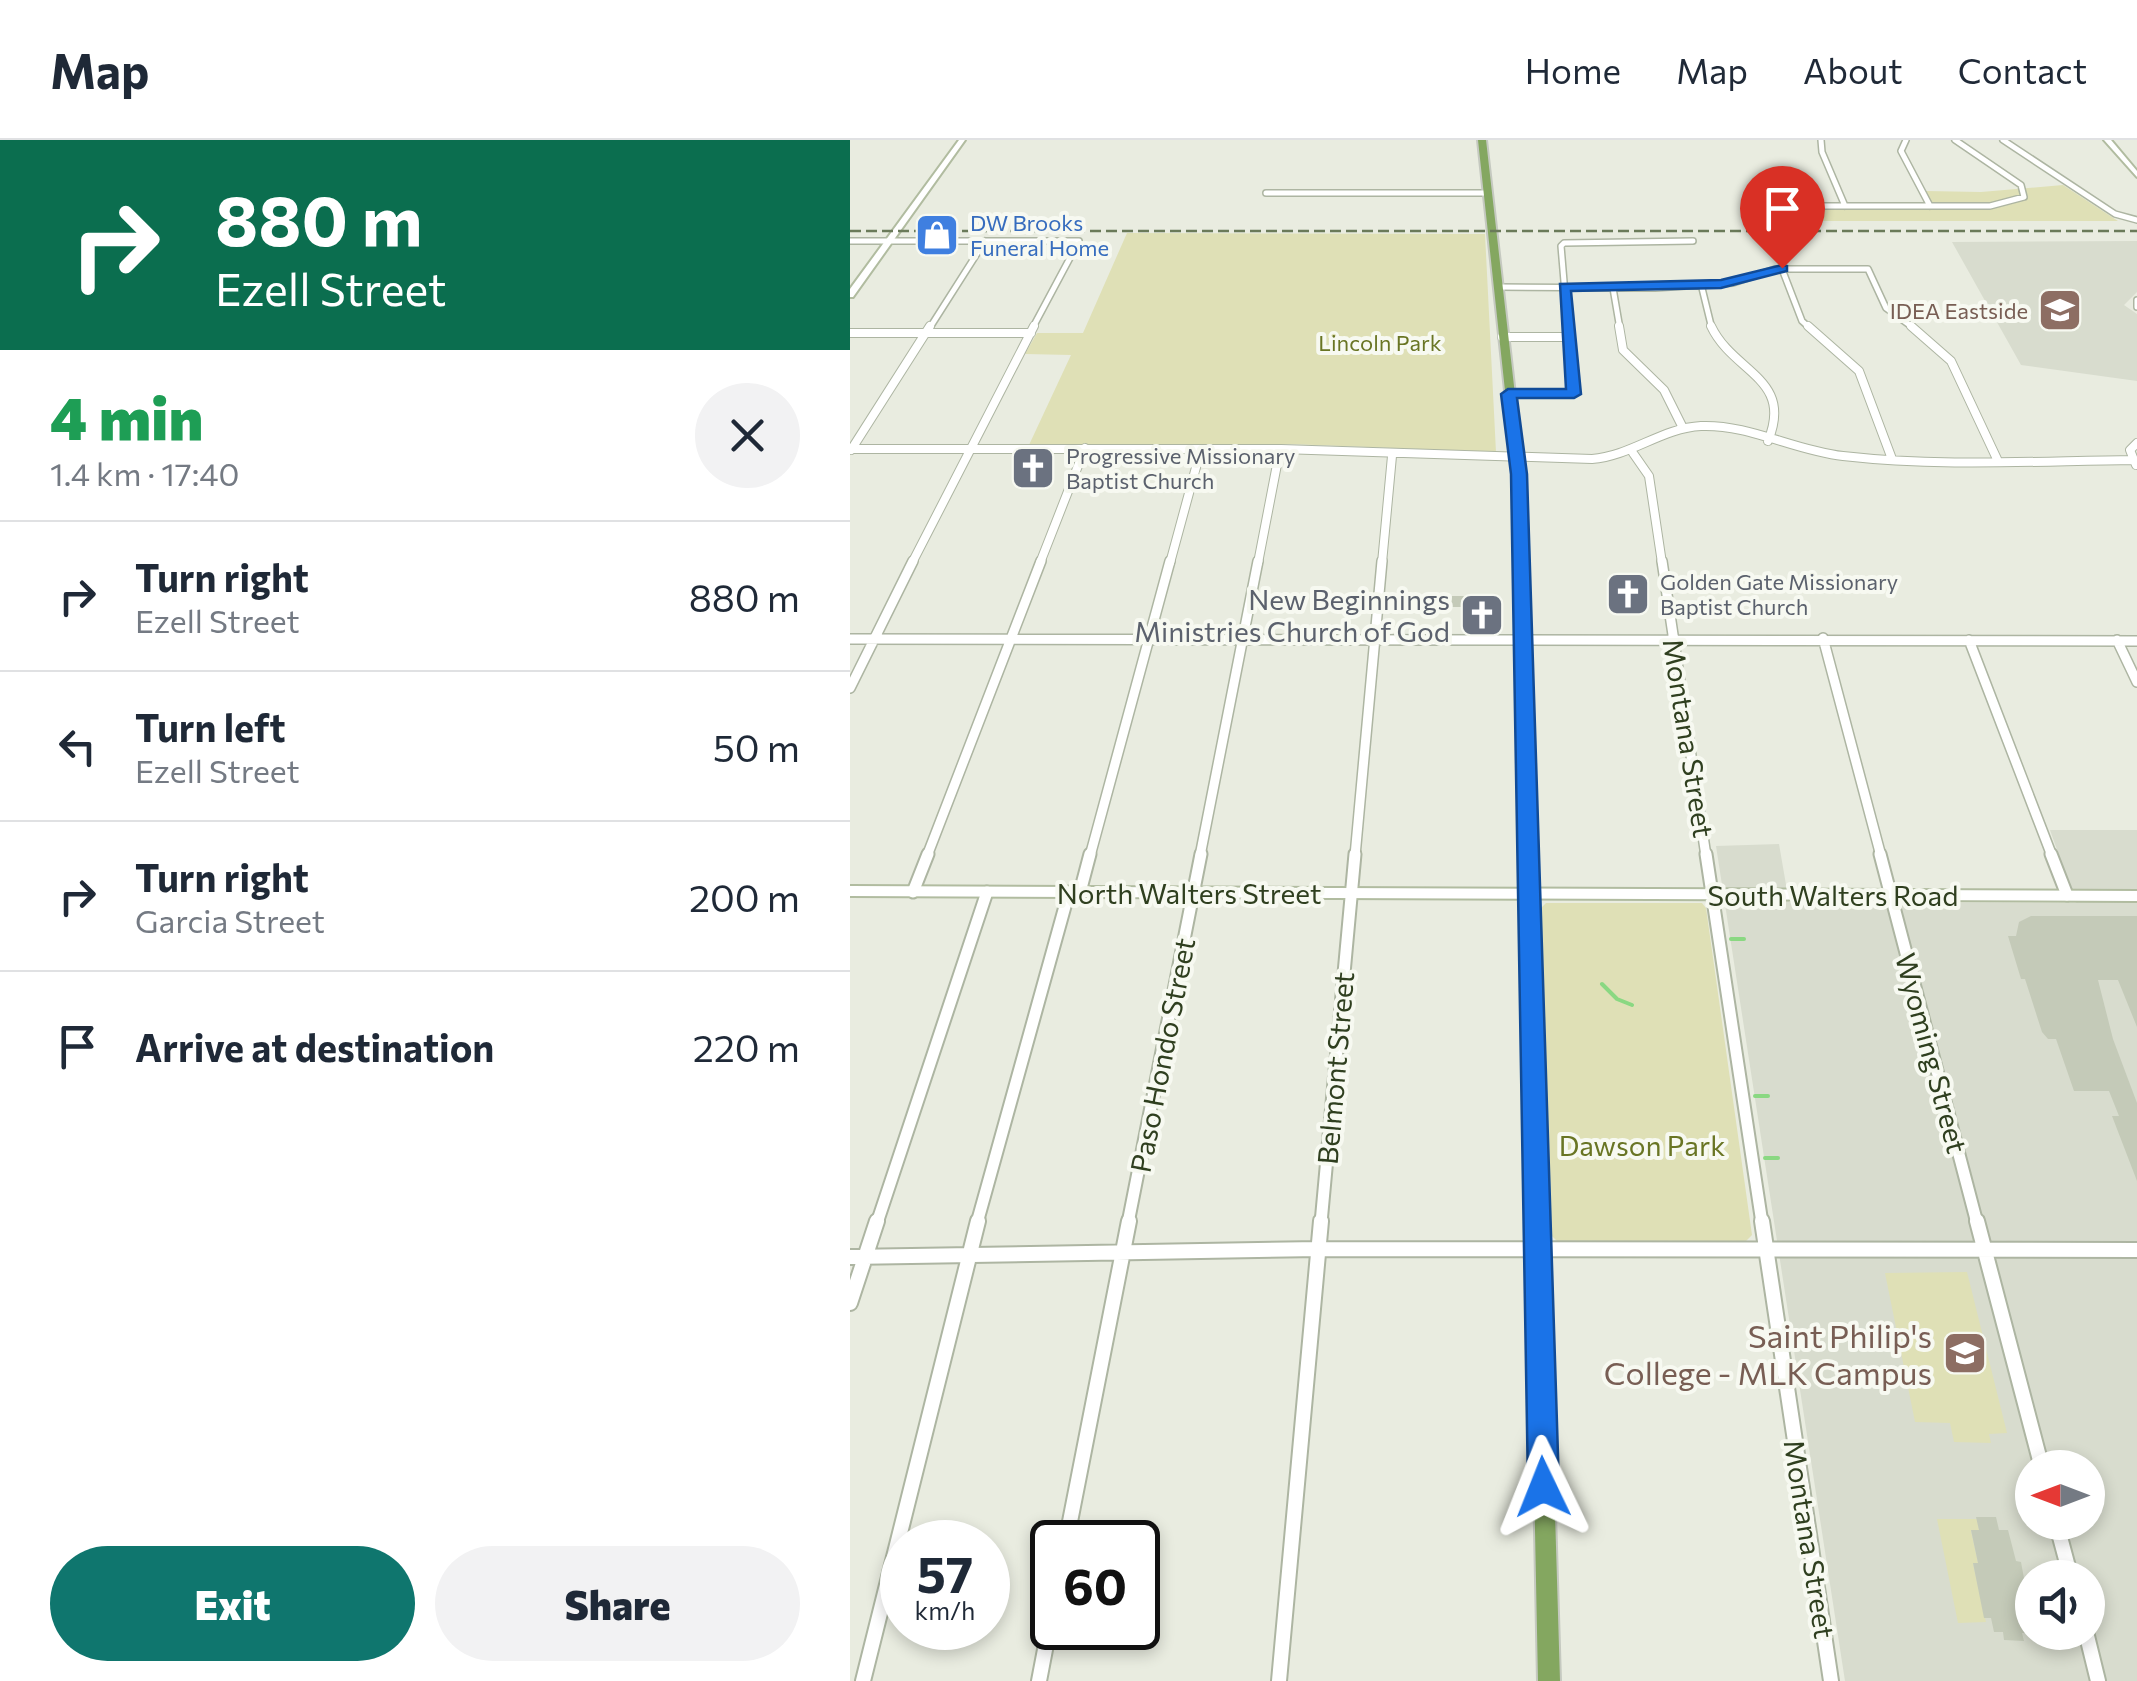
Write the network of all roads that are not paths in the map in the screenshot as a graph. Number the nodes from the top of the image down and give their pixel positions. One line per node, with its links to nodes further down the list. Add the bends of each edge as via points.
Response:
1 (962, 140): 16 (main road)
2 (1482, 140): 10 (main road)
3 (1821, 140): 12 (street)
4 (1906, 140): 13 (street, via 1901,151)
5 (1955, 140): 13 (street, via 2020,185 2024,197 1998,206)
6 (2003, 140): 14 (street, via 2114,214)
7 (2107, 140): 8 (main road)
8 (2137, 175)
9 (1266, 193): 10 (street)
10 (1489, 193): 21 (main road)
11 (1806, 206): 12 (street)
12 (1845, 206): 13 (street)
13 (1930, 206)
14 (2137, 220)
15 (850, 240): 16 (street)
16 (891, 241): 17 (street); 24 (main road)
17 (985, 241): 26 (street); 27 (street, via 1078,241)
18 (1694, 242): 22 (street, via 1564,243)
19 (1782, 268): 20 (street); 44 (street, via 1802,321 1859,370); 45 (street, via 1868,269 1886,308 1946,354)
20 (1701, 284): 23 (street); 34 (street, via 1718,341 1770,392 1777,420)
21 (1499, 287): 22 (street); 28 (main road)
22 (1564, 287): 23 (street); 29 (street)
23 (1613, 288): 30 (street, via 1623,350)
24 (850, 296)
25 (850, 333): 26 (street)
26 (927, 333): 27 (street); 38 (street)
27 (1031, 333): 36 (street)
28 (1502, 337): 29 (street); 32 (main road)
29 (1568, 337): 32 (street, via 1574,394)
30 (1646, 374): 31 (street); 33 (street, via 1672,402)
31 (1632, 378)
32 (1508, 394): 43 (main road)
33 (1683, 428): 34 (street, via 1727,428); 41 (street)
34 (1768, 440): 44 (street, via 1834,456)
35 (2137, 443): 46 (street, via 2130,450)
36 (969, 448): 37 (street); 38 (street); 48 (street)
37 (1085, 448): 39 (street); 49 (street)
38 (850, 449)
39 (1201, 449): 40 (street); 50 (street)
40 (1280, 450): 42 (street); 51 (street, Paso Hondo Street)
41 (1633, 453): 43 (street); 55 (street, Montana Street, via 1650,476)
42 (1392, 456): 43 (street); 52 (street, Belmont Street)
43 (1517, 459): 54 (main road)
44 (1892, 459): 45 (street)
45 (1997, 460): 46 (street)
46 (2135, 463)
47 (850, 638): 48 (street)
48 (874, 638): 49 (street); 60 (street)
49 (1013, 638): 50 (street); 62 (street)
50 (1151, 638): 51 (street); 64 (street)
51 (1243, 638): 52 (street); 65 (street, Paso Hondo Street)
52 (1374, 638): 54 (street); 66 (street, Belmont Street)
53 (1823, 638): 55 (street); 56 (street); 69 (street, Wyoming Street)
54 (1522, 639): 55 (street); 67 (main road)
55 (1674, 640): 68 (street, Montana Street)
56 (1969, 640): 57 (street); 70 (street)
57 (2117, 640): 58 (street); 59 (street)
58 (2137, 641)
59 (2137, 682)
60 (850, 688)
61 (850, 891): 62 (main road, North Walters Street)
62 (914, 892): 63 (main road, North Walters Street)
63 (988, 892): 64 (main road, North Walters Street); 79 (street)
64 (1074, 892): 65 (main road, North Walters Street); 80 (street)
65 (1194, 893): 66 (main road, North Walters Street); 77 (street, Paso Hondo Street)
66 (1350, 893): 67 (main road, North Walters Street); 72 (street, Belmont Street)
67 (1528, 894): 68 (main road, South Walters Road); 74 (main road)
68 (1712, 894): 69 (main road, South Walters Road); 76 (street, Montana Street)
69 (1889, 895): 70 (main road, South Walters Road); 75 (street, Wyoming Street)
70 (2066, 896): 71 (main road, South Walters Road)
71 (2137, 896)
72 (1319, 1249): 74 (street); 77 (street); 88 (street, Belmont Street)
73 (2137, 1250): 75 (street)
74 (1536, 1251): 76 (street); 89 (main road)
75 (1983, 1251): 76 (street); 82 (street, Wyoming Street)
76 (1766, 1252): 90 (street, Montana Street)
77 (1124, 1253): 80 (street); 83 (street, Paso Hondo Street)
78 (850, 1257): 79 (street)
79 (866, 1257): 80 (street); 81 (street)
80 (968, 1257): 86 (street)
81 (850, 1303)
82 (2037, 1450)
83 (1070, 1520)
84 (1045, 1650): 87 (street)
85 (2090, 1650): 91 (street)
86 (863, 1681)
87 (1039, 1681)
88 (1279, 1681)
89 (1548, 1681)
90 (1831, 1681)
91 (2098, 1681)

